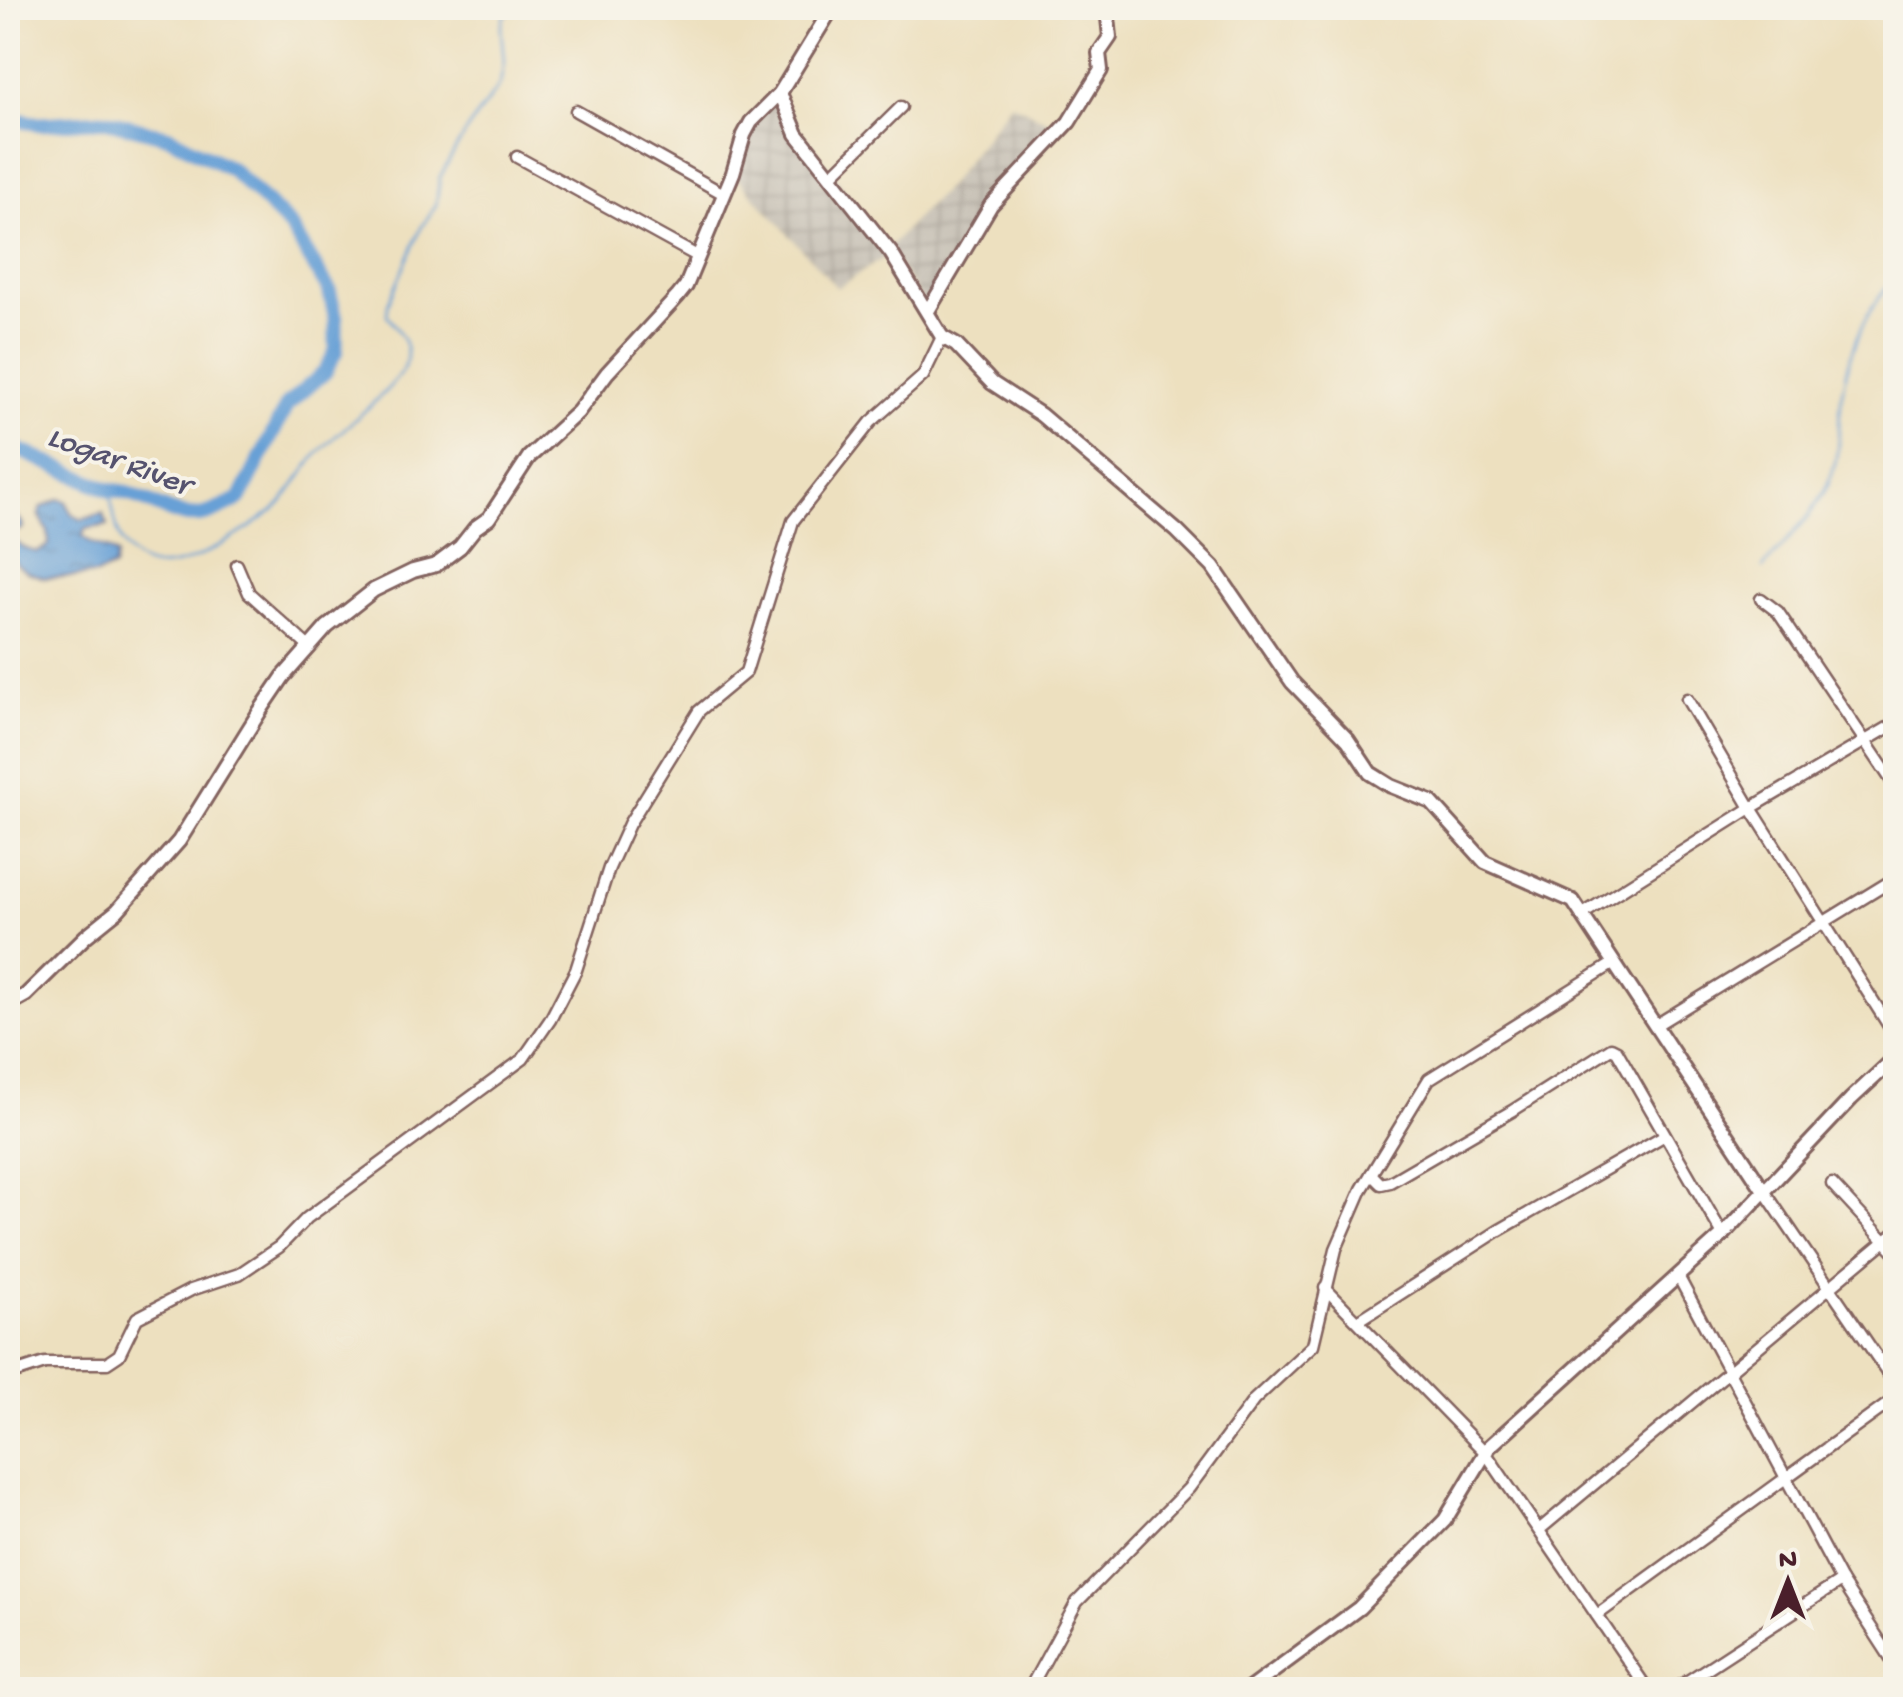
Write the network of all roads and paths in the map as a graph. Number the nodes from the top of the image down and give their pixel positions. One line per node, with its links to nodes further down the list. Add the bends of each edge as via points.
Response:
1 (832, 8): 3 (street)
2 (1107, 8): 10 (street, via 1110,37 1099,53 1095,82 1069,122 991,205)
3 (780, 92): 7 (street, via 797,134); 8 (street, via 751,122)
4 (900, 107): 7 (street)
5 (576, 111): 8 (street)
6 (517, 157): 9 (street)
7 (831, 176): 10 (street)
8 (722, 193): 9 (street)
9 (697, 256): 14 (street, via 686,286 578,412 529,457 489,518 449,557 358,600)
10 (928, 312): 11 (street)
11 (942, 337): 21 (street, via 1177,531 1370,773 1431,802 1486,862 1573,902); 41 (street, via 923,376 872,422 793,521 746,672 699,711 628,824 576,970 523,1060 239,1274 137,1318 118,1356 107,1363 45,1364)
12 (237, 565): 14 (street, via 249,593)
13 (1761, 598): 17 (street, via 1778,612)
14 (310, 648): 24 (street, via 260,710 179,840 117,910 26,996)
15 (1687, 699): 19 (street)
16 (1896, 723): 17 (street)
17 (1866, 743): 18 (street); 19 (street)
18 (1896, 787)
19 (1751, 808): 21 (street); 22 (street)
20 (1896, 878): 22 (street)
21 (1583, 914): 23 (street)
22 (1823, 921): 25 (street); 26 (street)
23 (1614, 963): 25 (street); 29 (street, via 1428,1080)
24 (8, 1004)
25 (1656, 1026): 31 (street)
26 (1896, 1037)
27 (1896, 1057): 31 (street)
28 (1665, 1135): 29 (street, via 1611,1048 1390,1182 1381,1184); 33 (street); 39 (street)
29 (1370, 1174): 38 (street)
30 (1832, 1184): 34 (street)
31 (1765, 1192): 33 (street); 37 (street)
32 (1896, 1232): 34 (street)
33 (1722, 1235): 36 (street)
34 (1885, 1240): 35 (street); 37 (street)
35 (1896, 1253)
36 (1678, 1276): 40 (street); 44 (street)
37 (1830, 1285): 40 (street); 42 (street)
38 (1325, 1288): 39 (street); 50 (street, via 1313,1344 1254,1400 1189,1488 1076,1602)
39 (1358, 1320): 44 (street)
40 (1730, 1373): 45 (street); 46 (street)
41 (8, 1375)
42 (1896, 1385)
43 (1896, 1398): 45 (street)
44 (1485, 1452): 46 (street); 51 (street, via 1444,1520 1359,1608)
45 (1785, 1480): 47 (street); 48 (street)
46 (1539, 1530): 48 (street)
47 (1841, 1580): 49 (street); 53 (street)
48 (1597, 1615): 52 (street)
49 (1896, 1666)
50 (1028, 1690)
51 (1248, 1690)
52 (1648, 1690)
53 (1674, 1690)

